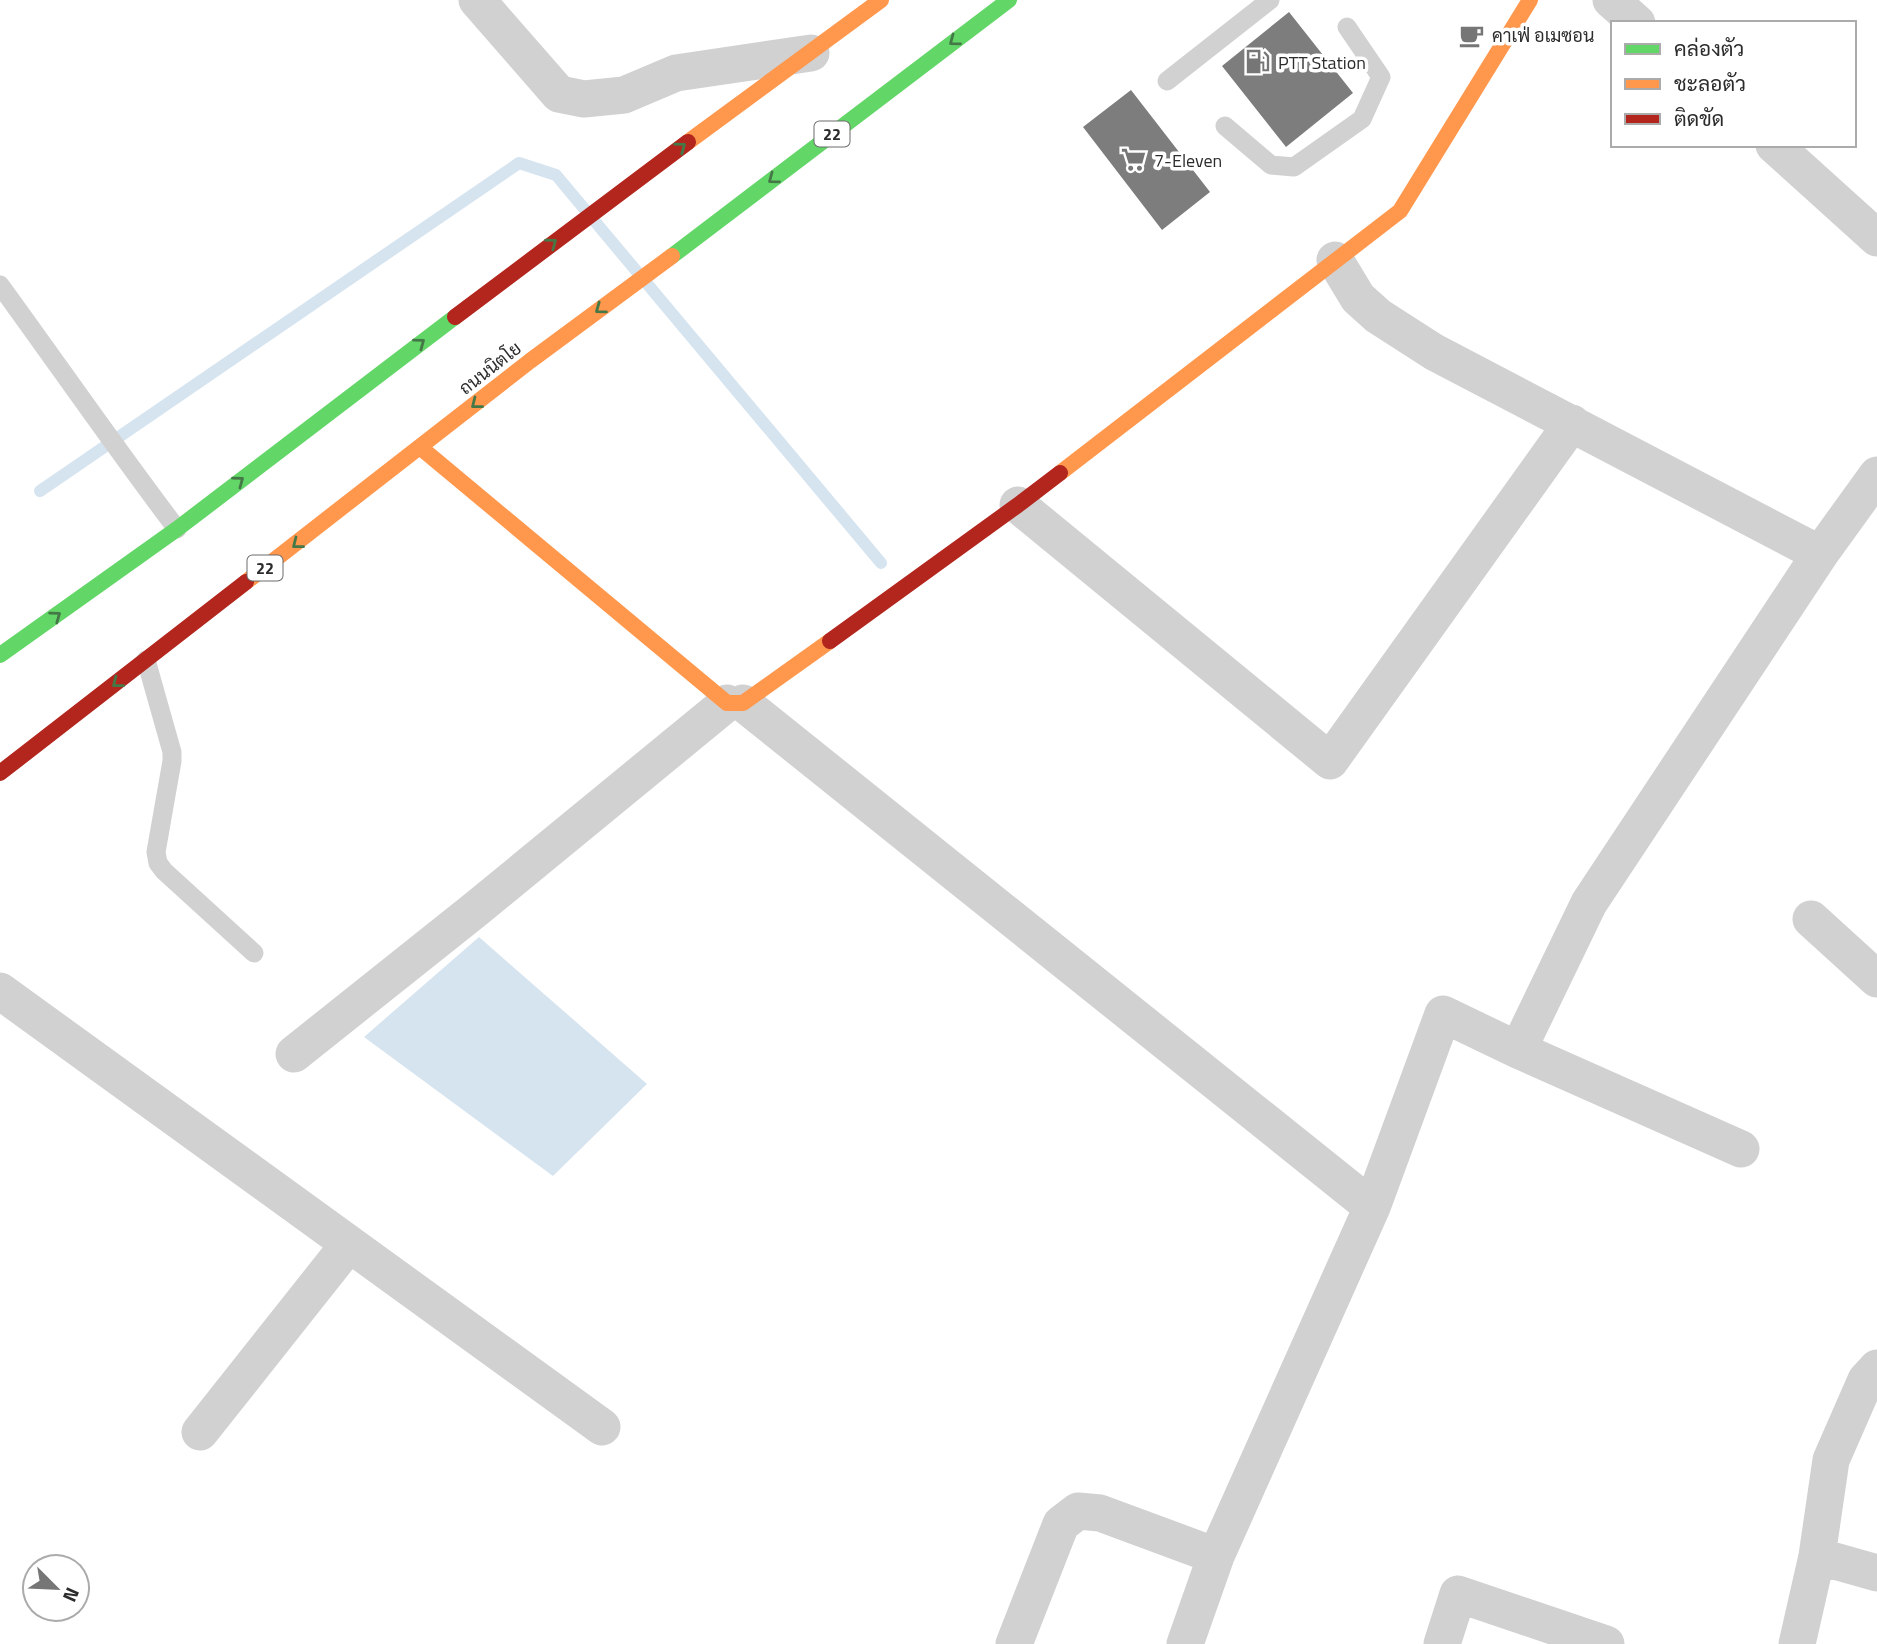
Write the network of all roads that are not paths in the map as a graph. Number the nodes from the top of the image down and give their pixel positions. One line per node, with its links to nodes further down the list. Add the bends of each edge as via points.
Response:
1 (477, 0): 9 (street, via 559,94 584,99 624,95 676,73)
2 (881, 0): 9 (main road)
3 (1009, 0): 17 (main road, ถนนนิตโย / 22, one-way to 17)
4 (1270, 0): 10 (lane)
5 (1530, 0): 14 (main road, via 1400,211)
6 (1611, 0): 7 (street)
7 (1635, 21)
8 (1347, 27): 11 (lane, via 1381,77 1362,119 1294,167 1271,165)
9 (811, 53): 20 (main road, one-way to 9, via 626,187)
10 (1167, 81)
11 (1225, 126)
12 (1776, 147): 13 (street)
13 (1877, 238)
14 (1335, 260): 16 (street, via 1358,298 1378,316 1434,352); 19 (main road)
15 (0, 285): 20 (lane)
16 (1572, 423): 19 (street, via 1330,761); 21 (street)
17 (421, 448): 23 (main road, ถนนนิตโย / 22, one-way to 23); 24 (main road)
18 (1877, 475): 21 (street)
19 (1018, 505): 24 (main road)
20 (177, 529): 22 (main road, one-way to 20)
21 (1820, 554): 30 (street, via 1589,903)
22 (0, 655)
23 (146, 660): 25 (main road, ถนนนิตโย / 22, one-way to 25); 27 (lane, via 172,752 158,863)
24 (735, 703): 31 (street); 33 (street)
25 (0, 773)
26 (1811, 919): 28 (street)
27 (254, 953)
28 (1877, 979)
29 (0, 991): 34 (street)
30 (1518, 1050): 32 (street); 33 (street, via 1443,1014)
31 (294, 1054)
32 (1741, 1149)
33 (1372, 1207): 38 (street)
34 (349, 1244): 36 (street); 37 (street)
35 (1877, 1368): 39 (street, via 1866,1380 1831,1460)
36 (602, 1427)
37 (200, 1433)
38 (1216, 1556): 41 (street, via 1100,1513 1078,1511 1061,1524); 42 (street)
39 (1817, 1556): 40 (street); 45 (street)
40 (1877, 1573)
41 (1013, 1644)
42 (1185, 1644)
43 (1442, 1644): 44 (street, via 1458,1594)
44 (1606, 1644)
45 (1797, 1644)

